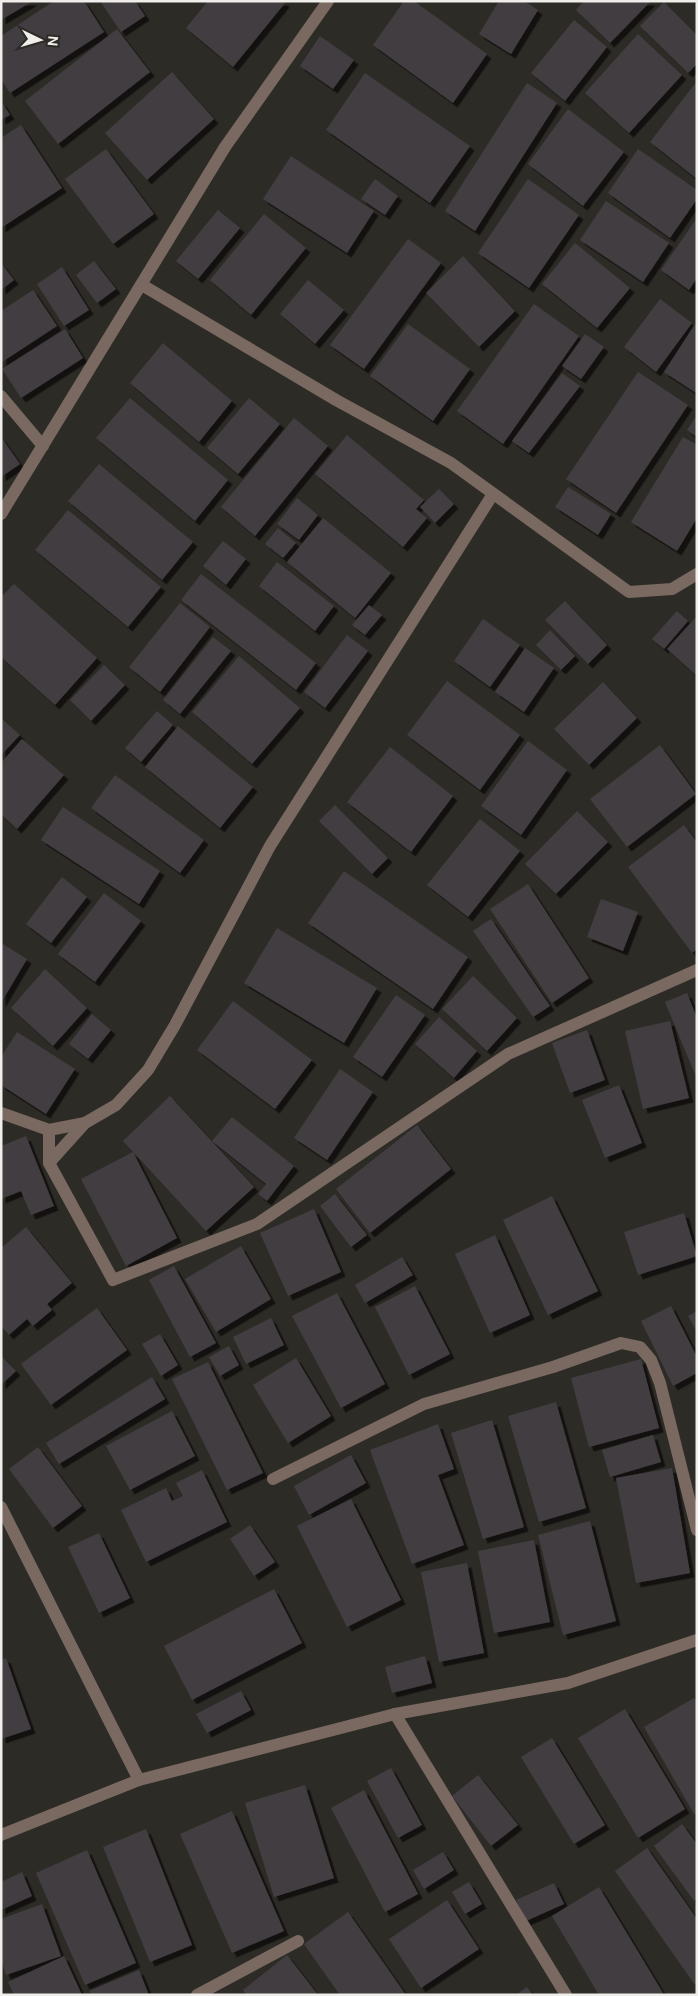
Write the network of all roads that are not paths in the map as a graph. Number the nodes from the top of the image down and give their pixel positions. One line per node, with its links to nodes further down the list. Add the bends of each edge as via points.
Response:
1 (328, 1): 2 (street, via 224,147)
2 (142, 285): 4 (street); 5 (street, via 336,400 451,463)
3 (1, 396): 4 (street)
4 (43, 446): 6 (street)
5 (493, 494): 7 (street, via 629,592 672,589); 10 (street, via 270,846 148,1070 116,1106)
6 (1, 514)
7 (697, 574)
8 (697, 970): 12 (street, via 508,1054 257,1224 113,1280)
9 (1, 1113): 11 (street)
10 (85, 1122): 11 (street); 12 (street)
11 (49, 1130): 12 (street)
12 (49, 1163)
13 (273, 1479): 15 (street, via 424,1404 553,1367 621,1343 640,1347 651,1360 660,1383)
14 (1, 1508): 18 (street)
15 (697, 1530)
16 (697, 1640): 17 (street, via 568,1683)
17 (394, 1714): 18 (street); 22 (street)
18 (140, 1780): 19 (street)
19 (1, 1835)
20 (298, 1941): 21 (street)
21 (197, 1995)
22 (566, 1995)

